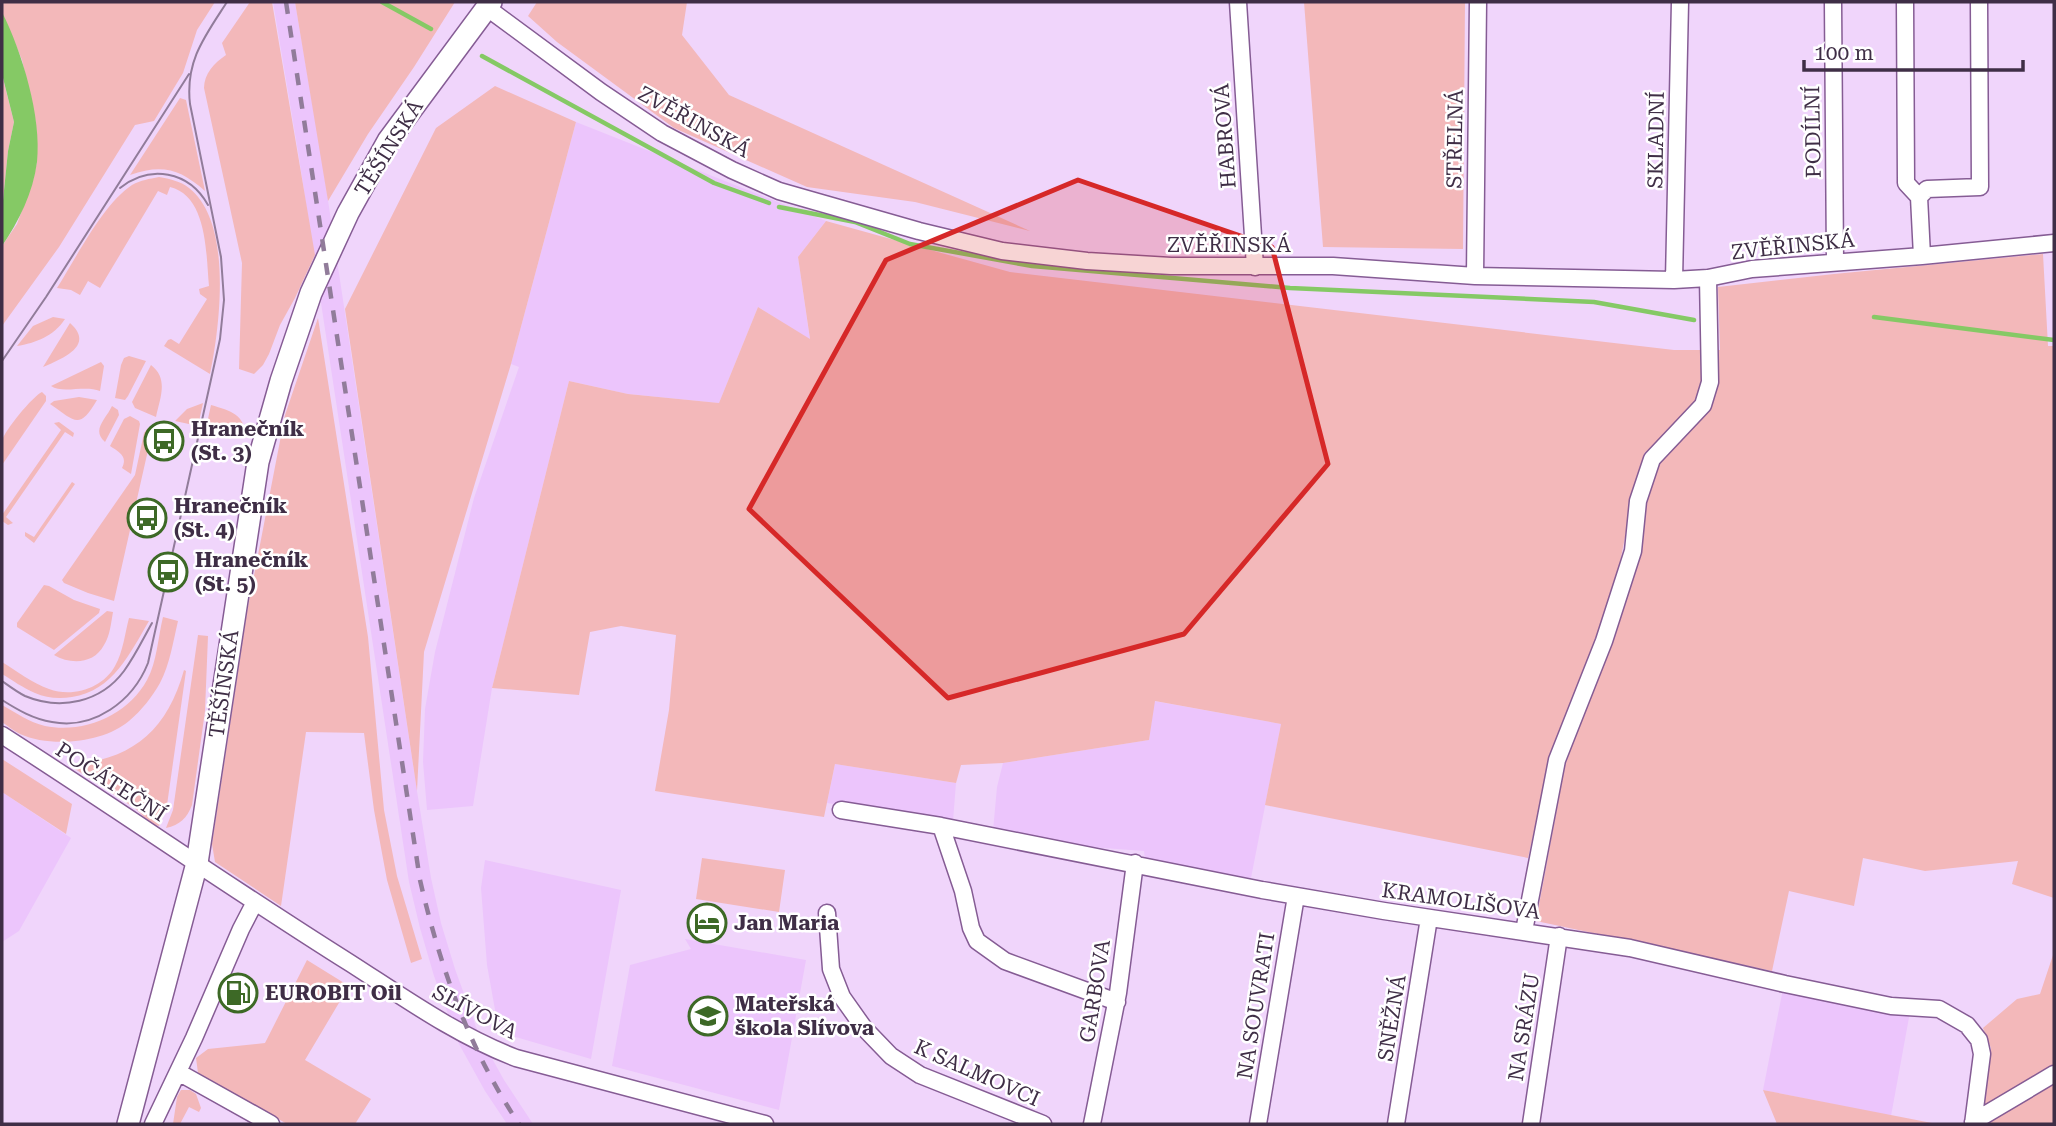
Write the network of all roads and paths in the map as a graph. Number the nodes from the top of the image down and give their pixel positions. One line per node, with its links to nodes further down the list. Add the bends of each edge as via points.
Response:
1 (1238, 2): 12 (street, HABROVÁ)
2 (1478, 2): 13 (street, STŘELNÁ)
3 (1680, 2): 15 (street, SKLADNÍ)
4 (1833, 2): 11 (street, PODÍLNÍ)
5 (1905, 2): 8 (street, via 1906,183)
6 (1979, 2): 8 (street, via 1980,187 1927,189)
7 (488, 4): 12 (street, ZVĚŘINSKÁ, via 662,133 779,191 1002,251 1087,261); 19 (main road, TĚŠÍNSKÁ, via 388,141 311,293 285,368 258,463)
8 (1919, 197): 10 (street)
9 (2054, 243): 10 (street, ZVĚŘINSKÁ)
10 (1922, 256): 11 (street, ZVĚŘINSKÁ)
11 (1835, 262): 14 (street, ZVĚŘINSKÁ)
12 (1255, 267): 13 (street, ZVĚŘINSKÁ, via 1333,266)
13 (1475, 276): 15 (street, ZVĚŘINSKÁ)
14 (1708, 278): 15 (street, ZVĚŘINSKÁ); 25 (street, via 1710,382 1703,405 1652,459 1638,501 1633,551 1604,641 1557,760)
15 (1674, 280)
16 (2, 735): 19 (street, POČÁTEČNÍ)
17 (841, 810): 18 (street, KRAMOLIŠOVA)
18 (941, 826): 20 (street, KRAMOLIŠOVA); 27 (street, via 977,941 1005,961)
19 (197, 863): 22 (street, SLÍVOVA); 31 (main road, TĚŠÍNSKÁ)
20 (1135, 863): 21 (street, KRAMOLIŠOVA); 27 (street, GARBOVA)
21 (1296, 895): 24 (street, KRAMOLIŠOVA); 37 (street, NA SOUVRATI)
22 (255, 902): 28 (street); 34 (street, SLÍVOVA, via 495,1050)
23 (827, 913): 35 (street, K SALMOVCI, via 831,969 842,997 891,1056 920,1075)
24 (1429, 918): 25 (street, KRAMOLIŠOVA); 38 (street, SNĚŽNÁ)
25 (1524, 931): 26 (street, KRAMOLIŠOVA)
26 (1559, 936): 30 (street, KRAMOLIŠOVA, via 1891,1006 1939,1009 1967,1025 1979,1040 1982,1054); 39 (street, NA SRÁZU)
27 (1117, 1002): 36 (street, GARBOVA)
28 (178, 1072): 32 (street); 33 (street)
29 (2053, 1076): 30 (street)
30 (1973, 1123)
31 (128, 1124)
32 (153, 1124)
33 (271, 1124)
34 (765, 1124)
35 (1043, 1124)
36 (1092, 1124)
37 (1258, 1124)
38 (1396, 1124)
39 (1531, 1124)

